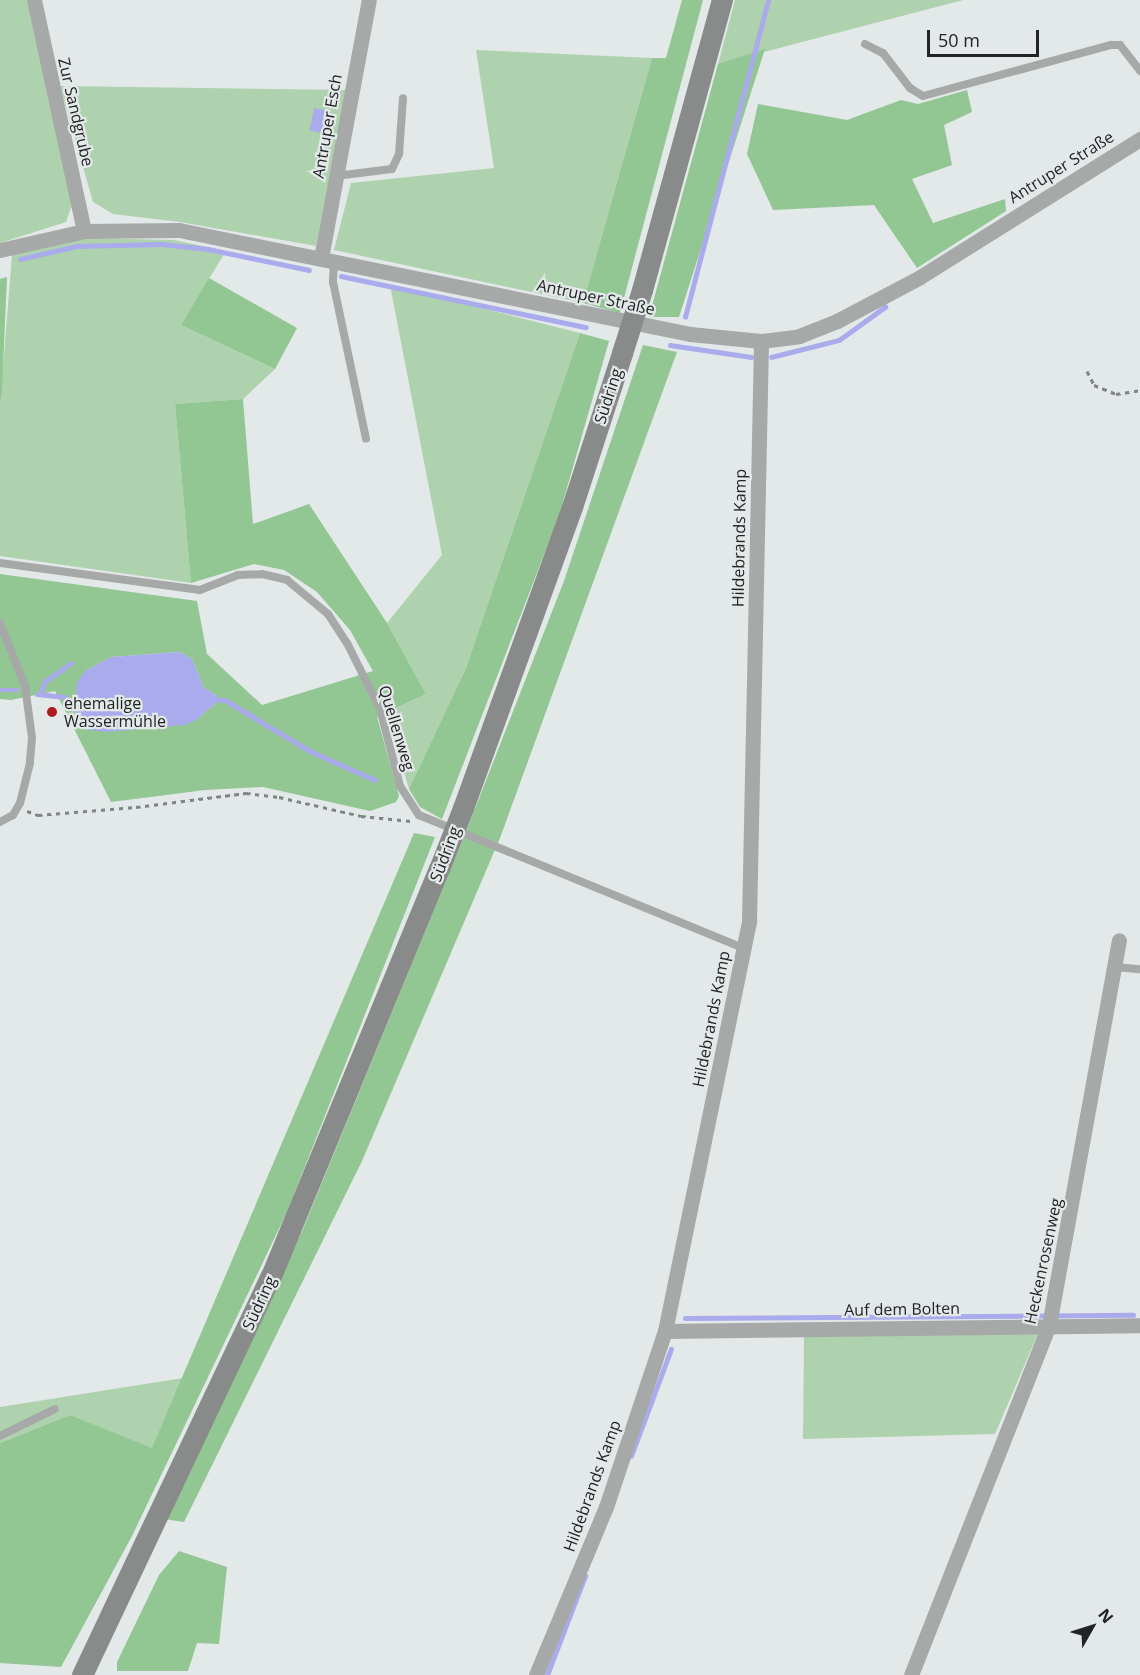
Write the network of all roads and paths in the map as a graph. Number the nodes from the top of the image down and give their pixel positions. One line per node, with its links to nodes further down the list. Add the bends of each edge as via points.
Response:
1 (34, 0): 9 (street, Zur Sandgrube)
2 (369, 0): 8 (street, Antruper Esch)
3 (722, 0): 30 (main road, Südring, bridge, via 642,290 572,507 463,808 271,1276)
4 (865, 44): 5 (lane, via 883,53 910,88 922,96 1111,45 1120,45)
5 (1140, 71)
6 (403, 98): 8 (lane, via 399,154 392,169)
7 (1140, 139): 12 (street, Antruper Straße, via 920,277 837,321 799,336)
8 (336, 176): 11 (street, Antruper Esch)
9 (84, 231): 10 (street, Antruper Straße); 11 (street, Antruper Straße, via 179,230)
10 (0, 250)
11 (327, 259): 12 (street, Antruper Straße, via 690,334); 15 (lane)
12 (761, 341): 22 (street, Hildebrands Kamp, via 749,921)
13 (1087, 370): 14 (path, via 1094,385 1116,394)
14 (1140, 390)
15 (366, 439)
16 (0, 563): 19 (lane, Quellenweg, via 200,590 238,575 262,574 286,580 328,614 347,643 380,708 400,786 410,805)
17 (0, 622): 18 (lane, via 29,702 30,763)
18 (20, 802): 19 (path, via 29,814 38,815 246,793 361,816); 20 (lane, via 13,815)
19 (431, 821): 22 (lane, Quellenweg)
20 (0, 822)
21 (1119, 940): 23 (street, Heckenrosenweg)
22 (744, 948): 27 (street, Hildebrands Kamp)
23 (1115, 967): 24 (lane); 25 (street, Heckenrosenweg)
24 (1140, 969)
25 (1049, 1325): 26 (street, Auf dem Bolten); 27 (street, Auf dem Bolten); 32 (street, Heckenrosenweg)
26 (1140, 1325)
27 (665, 1331): 31 (street, Hildebrands Kamp, via 606,1507)
28 (55, 1409): 29 (lane)
29 (0, 1436)
30 (82, 1675)
31 (536, 1675)
32 (911, 1675)

